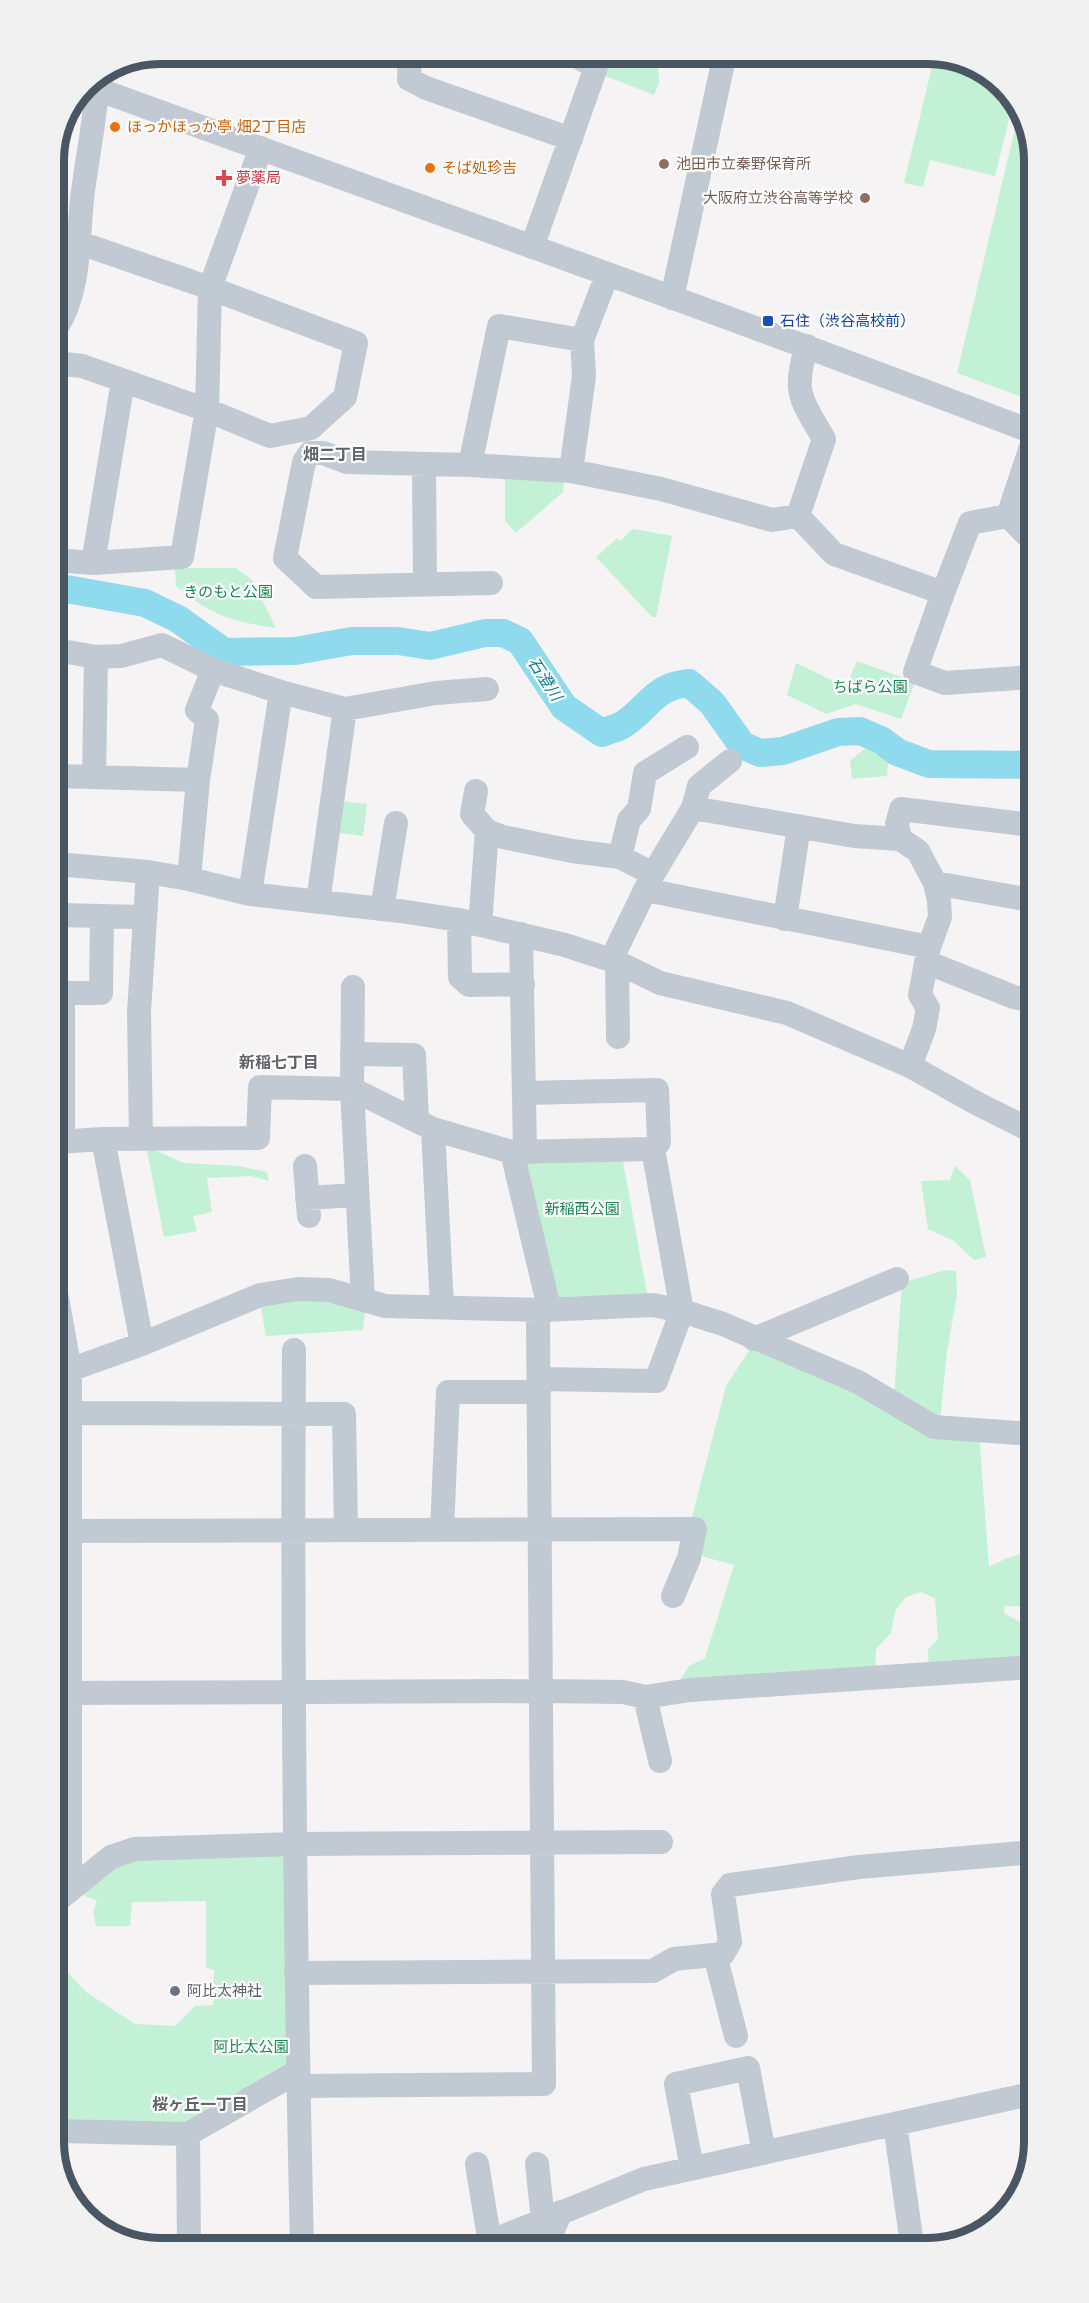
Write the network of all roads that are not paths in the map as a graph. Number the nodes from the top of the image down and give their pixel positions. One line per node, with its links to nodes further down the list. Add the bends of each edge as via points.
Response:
1 (410, 64): 6 (street, via 410,79 426,88)
2 (591, 65): 6 (street, via 596,67)
3 (723, 65): 13 (street)
4 (101, 87): 7 (street)
5 (93, 93): 9 (street)
6 (572, 139): 10 (street)
7 (261, 148): 10 (street); 12 (street)
8 (65, 238): 9 (street)
9 (79, 242): 12 (street); 14 (street, via 75,280)
10 (532, 248): 11 (street)
11 (607, 275): 13 (street); 15 (street)
12 (210, 288): 19 (street); 19 (street, via 356,343 345,397 311,428 270,436)
13 (672, 298): 16 (street)
14 (65, 310)
15 (582, 340): 22 (street, via 498,327); 24 (street, via 584,376)
16 (807, 346): 20 (street); 25 (street, via 799,370 800,396 824,439)
17 (65, 364): 18 (street)
18 (123, 381): 19 (street); 29 (street)
19 (207, 410): 29 (street, via 182,557)
20 (1024, 429)
21 (424, 464): 22 (street); 31 (street); 31 (street, via 347,462 323,453 310,453 304,462 285,558 316,587)
22 (470, 465): 24 (street)
23 (1024, 468): 26 (street)
24 (571, 471): 25 (street, via 661,489 772,519)
25 (798, 516): 32 (street, via 834,554)
26 (1008, 516): 27 (street); 32 (street, via 970,523)
27 (1024, 532)
28 (65, 561): 29 (street)
29 (93, 563)
30 (491, 583): 31 (street)
31 (424, 585)
32 (943, 593): 36 (street, via 915,672 945,683)
33 (65, 652): 34 (street)
34 (96, 657): 35 (street, via 121,656 162,645); 43 (street)
35 (213, 670): 38 (street); 44 (street, via 197,710 207,720)
36 (1024, 677)
37 (487, 689): 39 (street)
38 (281, 692): 39 (street); 58 (street)
39 (345, 708): 60 (street)
40 (687, 747): 52 (street, via 645,773 639,809 629,820)
41 (730, 761): 46 (street, via 699,786)
42 (65, 776): 43 (street)
43 (94, 777): 44 (street)
44 (198, 780): 55 (street)
45 (476, 791): 50 (street, via 472,814)
46 (693, 807): 49 (street); 56 (street)
47 (396, 823): 61 (street)
48 (1024, 824): 51 (street, via 901,809 897,824)
49 (799, 826): 51 (street); 65 (street)
50 (487, 831): 52 (street, via 572,851); 66 (street)
51 (900, 839): 57 (street, via 918,851)
52 (620, 857): 56 (street)
53 (65, 865): 54 (street)
54 (148, 872): 55 (street); 64 (street)
55 (189, 879): 58 (street)
56 (650, 882): 65 (street); 69 (street)
57 (935, 883): 59 (street); 68 (street, via 939,917)
58 (250, 894): 60 (street)
59 (1024, 899)
60 (318, 903): 61 (street)
61 (382, 909): 66 (street)
62 (65, 915): 63 (street)
63 (102, 916): 64 (street); 72 (street, via 101,993)
64 (145, 917): 81 (street, via 139,1012)
65 (784, 919): 68 (street)
66 (470, 922): 67 (street); 70 (street, via 460,977 469,985)
67 (522, 934): 69 (street); 70 (street)
68 (928, 954): 73 (street); 76 (street, via 920,995 928,1008)
69 (614, 961): 74 (street); 76 (street, via 660,983 787,1013)
70 (524, 984): 78 (street)
71 (353, 987): 75 (street)
72 (65, 993)
73 (1024, 999)
74 (618, 1037)
75 (352, 1054): 77 (street); 79 (street, via 414,1054)
76 (910, 1066): 80 (street)
77 (352, 1089): 79 (street); 81 (street, via 260,1087 258,1138); 87 (street)
78 (524, 1094): 84 (street, via 657,1090 659,1142); 85 (street)
79 (425, 1124): 85 (street); 90 (street)
80 (1024, 1127)
81 (141, 1138): 82 (street)
82 (103, 1139): 83 (street); 94 (street)
83 (65, 1142)
84 (653, 1149): 85 (street); 92 (street)
85 (518, 1153): 91 (street, via 547,1299)
86 (305, 1166): 87 (street, via 308,1207)
87 (357, 1195): 89 (street)
88 (897, 1279): 93 (street)
89 (363, 1299): 90 (street, via 385,1306); 94 (street, via 329,1290 298,1289 260,1295)
90 (442, 1307): 91 (street)
91 (543, 1310): 92 (street, via 653,1305); 98 (street, via 538,1321)
92 (682, 1311): 93 (street); 98 (street, via 656,1381)
93 (754, 1339): 101 (street, via 858,1382 934,1426)
94 (142, 1344): 96 (street)
95 (294, 1350): 100 (street)
96 (64, 1372)
97 (64, 1374): 99 (street)
98 (539, 1385): 103 (street); 106 (street, via 448,1392)
99 (71, 1413): 100 (street); 102 (street)
100 (293, 1413): 104 (street); 105 (street, via 344,1414)
101 (1024, 1433)
102 (64, 1526)
103 (540, 1528): 106 (street); 108 (street, via 695,1529 689,1558); 110 (street)
104 (293, 1529): 105 (street); 107 (street); 111 (street)
105 (346, 1529): 106 (street)
106 (442, 1530)
107 (64, 1531)
108 (673, 1596)
109 (1024, 1668): 113 (street, via 690,1690)
110 (540, 1691): 111 (street); 113 (street, via 623,1692); 116 (street)
111 (293, 1692): 112 (street); 117 (street)
112 (64, 1693)
113 (645, 1697): 114 (street)
114 (660, 1761)
115 (661, 1842): 116 (street)
116 (542, 1843): 117 (street); 122 (street)
117 (296, 1844): 120 (street, via 135,1849 111,1857); 123 (street)
118 (64, 1848): 120 (street)
119 (1024, 1853): 121 (street, via 859,1867 730,1885 723,1894 730,1942 723,1954)
120 (65, 1894)
121 (715, 1955): 122 (street, via 674,1959 653,1971); 124 (street)
122 (543, 1971): 123 (street); 125 (street, via 544,2084)
123 (297, 1972): 125 (street)
124 (736, 2036)
125 (298, 2079): 129 (street); 136 (street)
126 (1024, 2095): 127 (street)
127 (895, 2124): 130 (street); 140 (street)
128 (64, 2130): 129 (street)
129 (188, 2134): 135 (street)
130 (764, 2152): 133 (street); 133 (street, via 748,2068 676,2084)
131 (477, 2164): 137 (street)
132 (537, 2164): 134 (street)
133 (692, 2168): 134 (street, via 644,2179)
134 (552, 2216): 138 (street); 139 (street)
135 (189, 2238)
136 (302, 2238)
137 (484, 2238)
138 (501, 2238)
139 (548, 2238)
140 (911, 2238)

